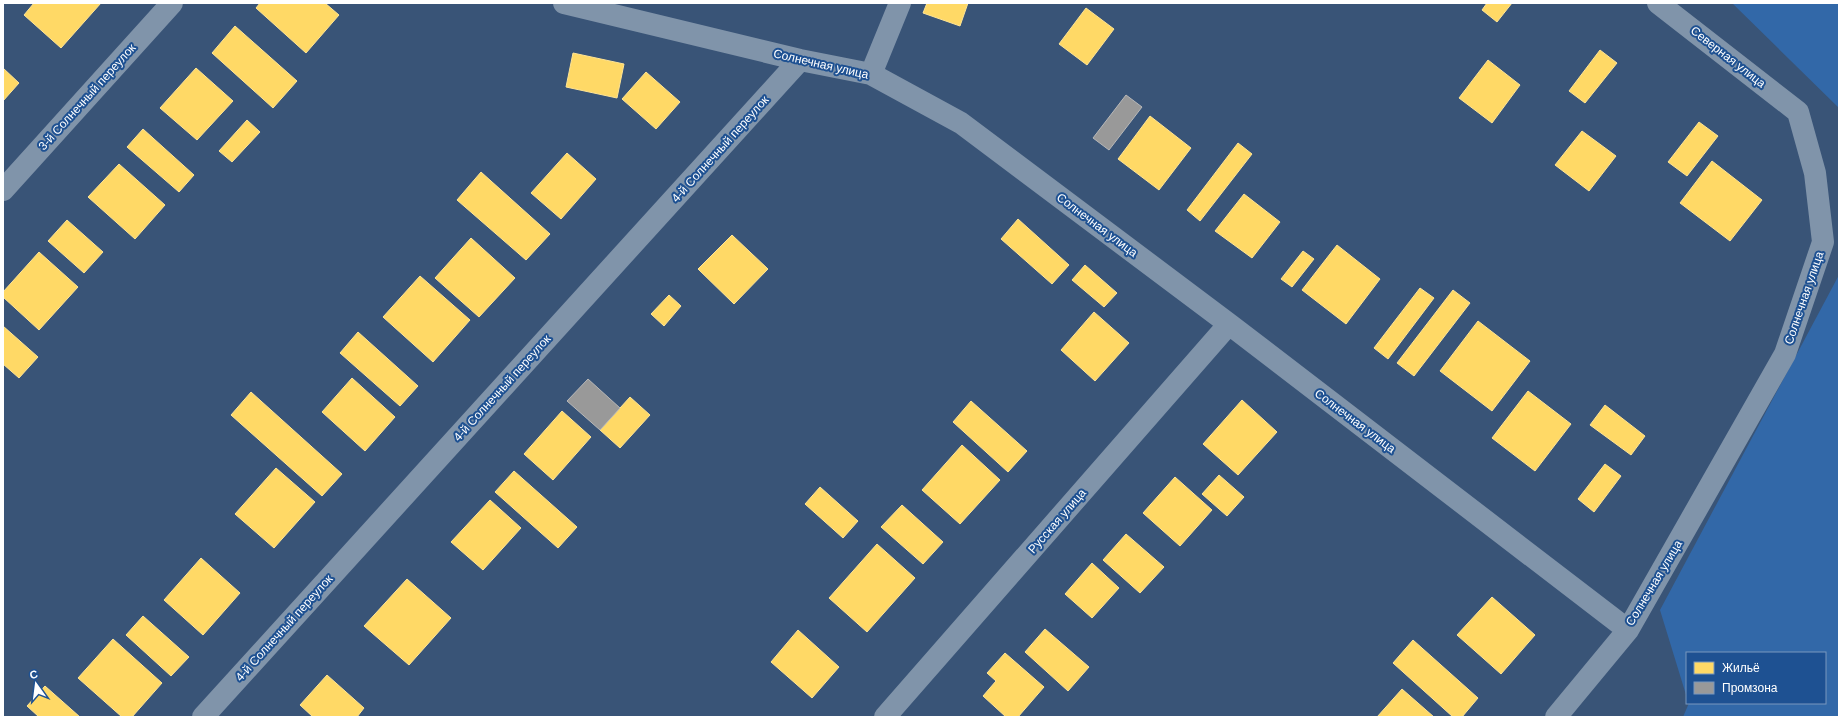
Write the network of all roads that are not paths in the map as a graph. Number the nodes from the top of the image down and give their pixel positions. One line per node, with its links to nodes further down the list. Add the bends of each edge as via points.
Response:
1 (172, 3): 8 (street, 3-й Солнечный переулок)
2 (564, 3): 5 (street, Солнечная улица)
3 (900, 3): 6 (street)
4 (1658, 3): 7 (street, Северная улица)
5 (800, 60): 6 (street, Солнечная улица); 11 (street, 4-й Солнечный переулок)
6 (871, 74): 9 (street, Солнечная улица, via 961,123)
7 (1798, 112): 10 (street, Солнечная улица, via 1815,173 1824,242 1785,354)
8 (3, 190)
9 (1229, 324): 10 (street, Солнечная улица); 12 (street, Русская улица)
10 (1628, 630): 13 (street)
11 (203, 717)
12 (885, 717)
13 (1556, 717)

